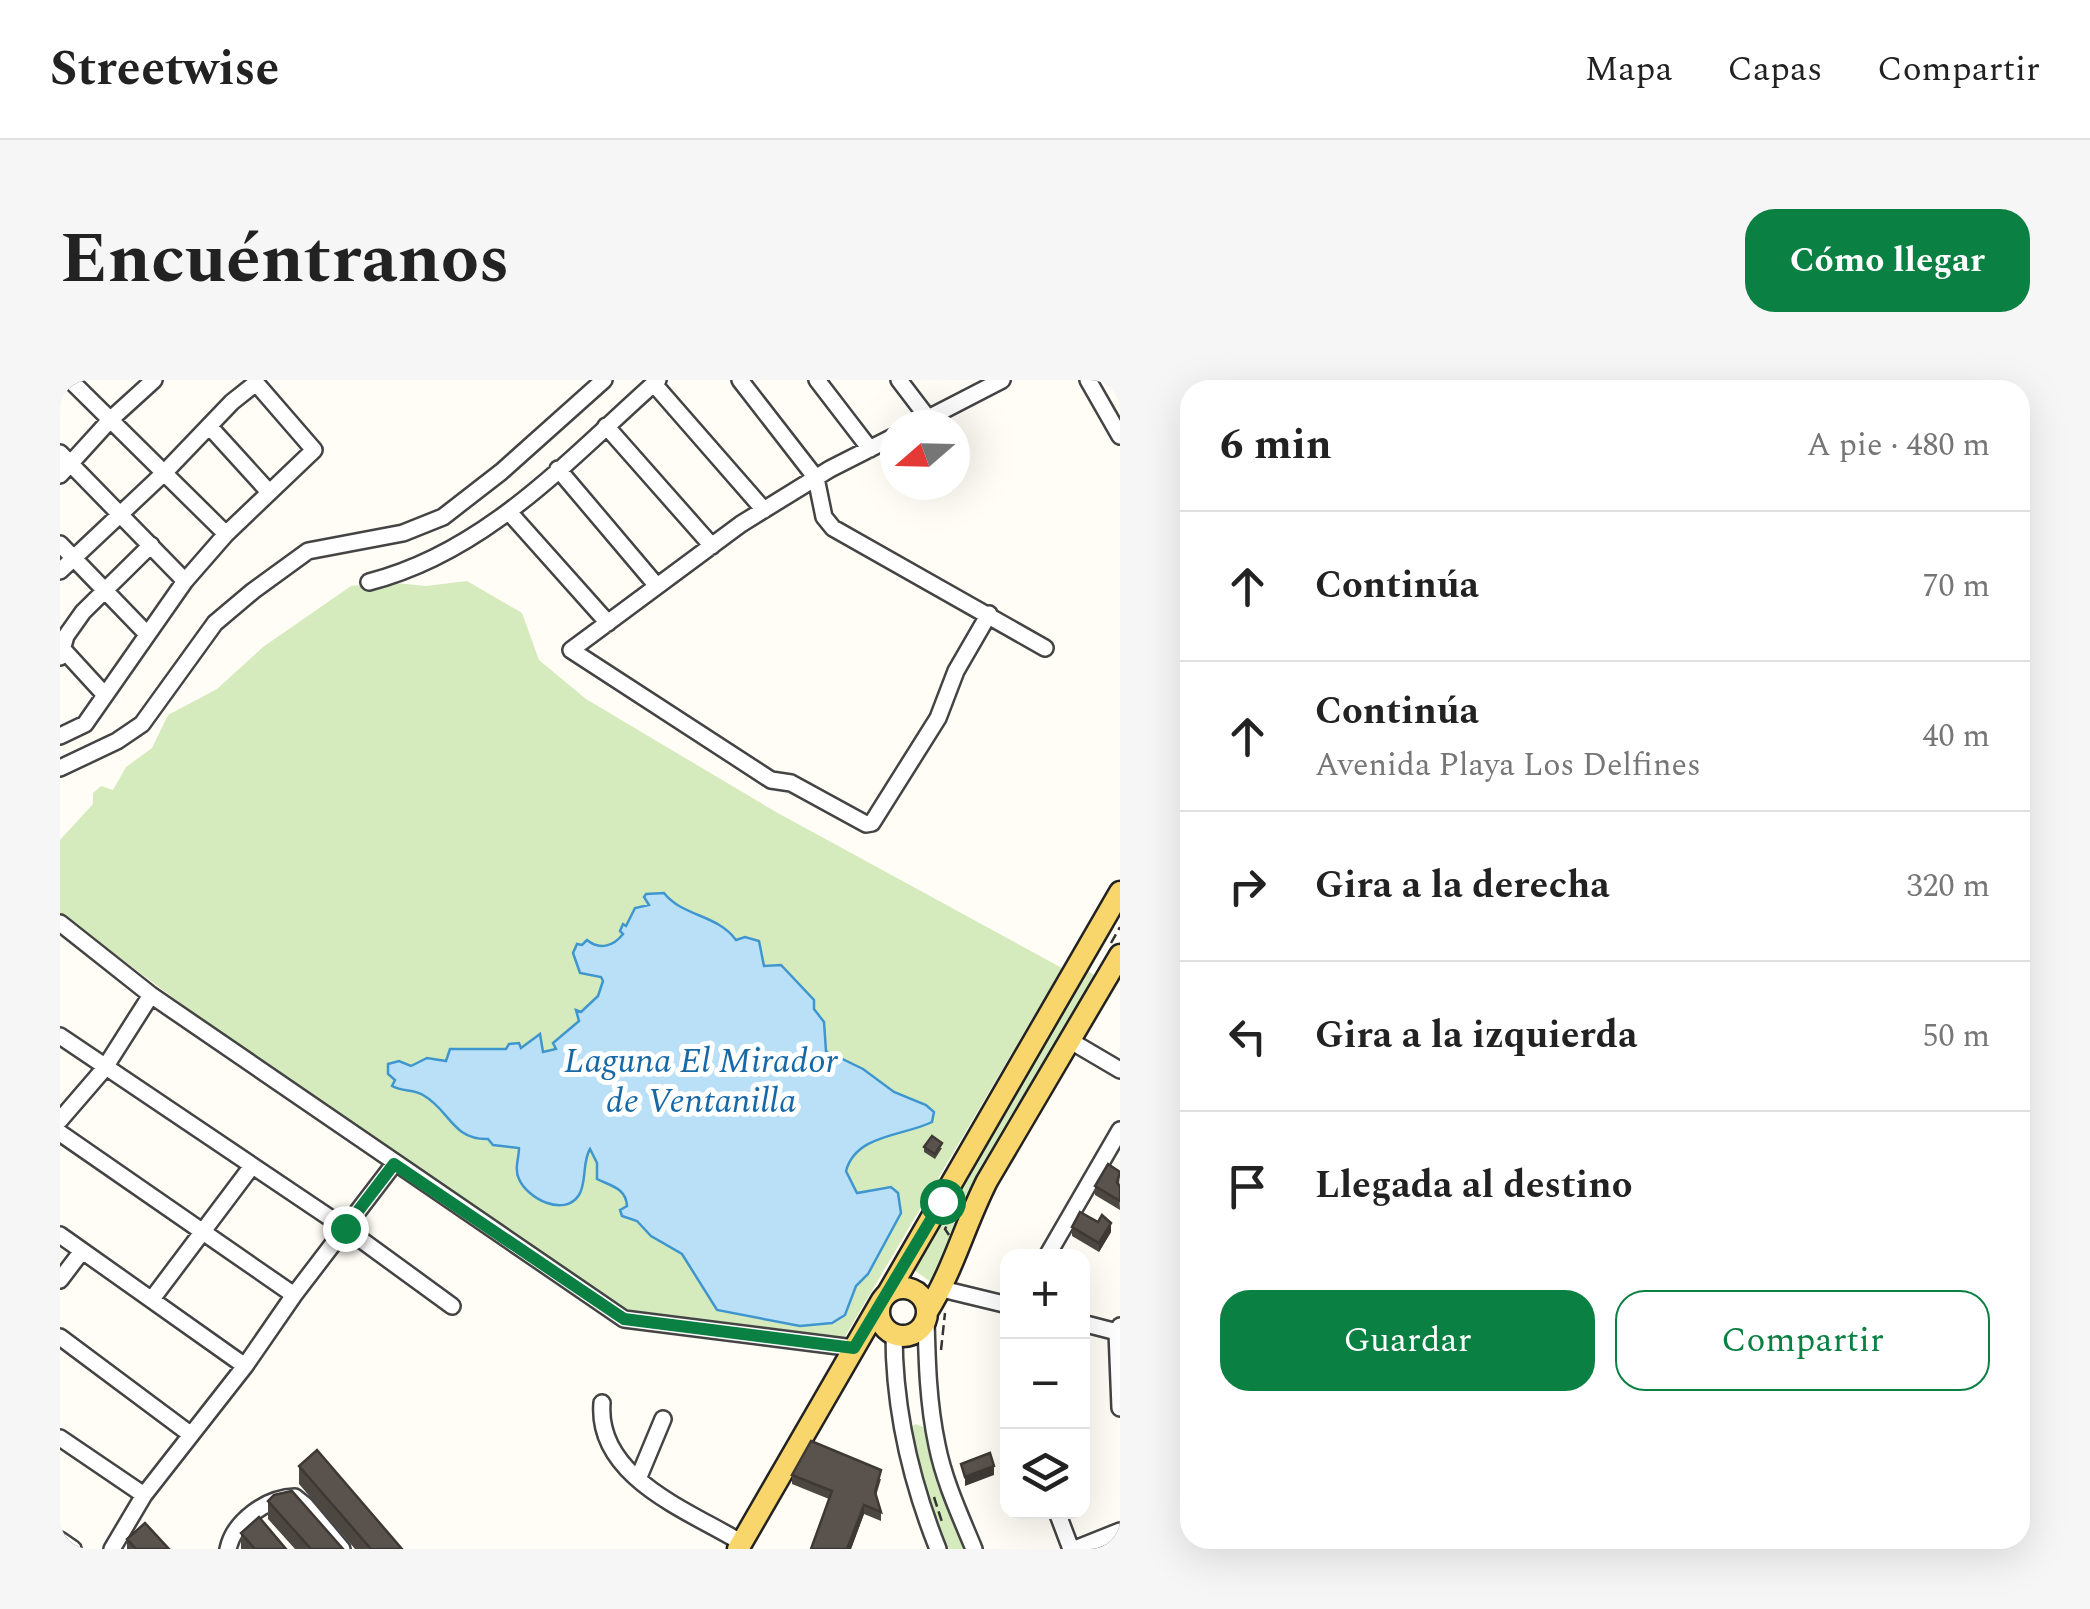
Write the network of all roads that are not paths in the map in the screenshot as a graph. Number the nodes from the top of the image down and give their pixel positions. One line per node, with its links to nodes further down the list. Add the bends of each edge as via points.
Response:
1 (70, 380): 13 (street)
2 (154, 380): 13 (street)
3 (604, 380): 44 (street, via 443,517 404,533 308,551 252,590 214,623 142,724)
4 (740, 380): 22 (street)
5 (817, 380): 18 (street)
6 (900, 380): 11 (street)
7 (1002, 380): 10 (street)
8 (1088, 380): 16 (street)
9 (656, 382): 15 (street); 24 (street)
10 (983, 384): 12 (street)
11 (915, 410)
12 (941, 410)
13 (110, 420): 19 (street); 21 (street)
14 (209, 426): 21 (street); 23 (street); 23 (street, via 256,383 314,450)
15 (606, 426): 20 (street); 30 (street)
16 (1120, 436)
17 (880, 443): 18 (street)
18 (870, 448): 22 (street)
19 (64, 464): 26 (street)
20 (558, 469): 25 (street); 35 (street)
21 (164, 473): 26 (street); 27 (street)
22 (816, 478): 24 (street); 37 (street, via 824,516 834,528)
23 (269, 492): 27 (street)
24 (764, 510): 30 (street)
25 (509, 512): 34 (street, via 458,548); 38 (street)
26 (119, 514): 29 (street); 31 (street)
27 (226, 534): 33 (street)
28 (60, 544): 31 (street)
29 (151, 545): 33 (street); 36 (street)
30 (712, 546): 35 (street)
31 (74, 558): 32 (street); 36 (street)
32 (60, 571)
33 (185, 581): 39 (street)
34 (370, 582)
35 (657, 586): 38 (street)
36 (102, 590): 39 (street); 41 (street)
37 (989, 614): 38 (street, via 938,718 866,824 791,783 771,780 571,650); 40 (street)
38 (608, 623)
39 (146, 633): 42 (street)
40 (1044, 648)
41 (61, 651): 42 (street)
42 (104, 694): 43 (street, via 85,724)
43 (60, 736)
44 (60, 768)
45 (1120, 892): 47 (main road)
46 (60, 923): 49 (street)
47 (1091, 941): 48 (street); 59 (main road)
48 (1120, 957): 51 (main road)
49 (151, 994): 52 (street); 57 (street)
50 (60, 1036): 52 (street)
51 (1069, 1040): 53 (street); 60 (main road)
52 (104, 1068): 54 (street); 58 (street)
53 (1120, 1070)
54 (60, 1120)
55 (1120, 1130): 64 (street)
56 (60, 1132): 62 (street)
57 (394, 1164): 61 (street); 78 (street, via 624,1319)
58 (252, 1166): 61 (street); 62 (street)
59 (942, 1201): 60 (main road); 69 (main road)
60 (969, 1216): 67 (main road)
61 (345, 1228): 68 (street); 72 (street)
62 (202, 1229): 68 (street); 70 (street)
63 (60, 1236): 65 (street)
64 (1052, 1249)
65 (82, 1251): 66 (street); 70 (street)
66 (60, 1280)
67 (942, 1288): 71 (street); 73 (main road)
68 (294, 1295): 79 (street)
69 (885, 1296): 73 (main road, via 902,1288 917,1292); 76 (main road, via 879,1313); 78 (main road)
70 (152, 1299): 79 (street)
71 (1000, 1302)
72 (452, 1306)
73 (926, 1315): 76 (main road, via 910,1335); 82 (street)
74 (1090, 1324): 75 (street)
75 (1119, 1329): 81 (street)
76 (891, 1332): 78 (main road); 84 (street)
77 (60, 1337): 85 (street)
78 (854, 1348): 92 (main road)
79 (244, 1366): 85 (street)
80 (602, 1404): 87 (street, via 604,1432)
81 (1120, 1408)
82 (931, 1416): 84 (street); 98 (street)
83 (663, 1419): 87 (street)
84 (900, 1420): 97 (street)
85 (190, 1434): 88 (street)
86 (60, 1438): 88 (street)
87 (638, 1479): 92 (street)
88 (144, 1495): 94 (street)
89 (1060, 1519): 99 (street)
90 (1120, 1531): 99 (street)
91 (60, 1540): 93 (street)
92 (740, 1546)
93 (73, 1549)
94 (112, 1549)
95 (228, 1549): 96 (street, via 245,1520 269,1502 295,1497)
96 (342, 1549)
97 (938, 1549)
98 (974, 1549)
99 (1073, 1549)

